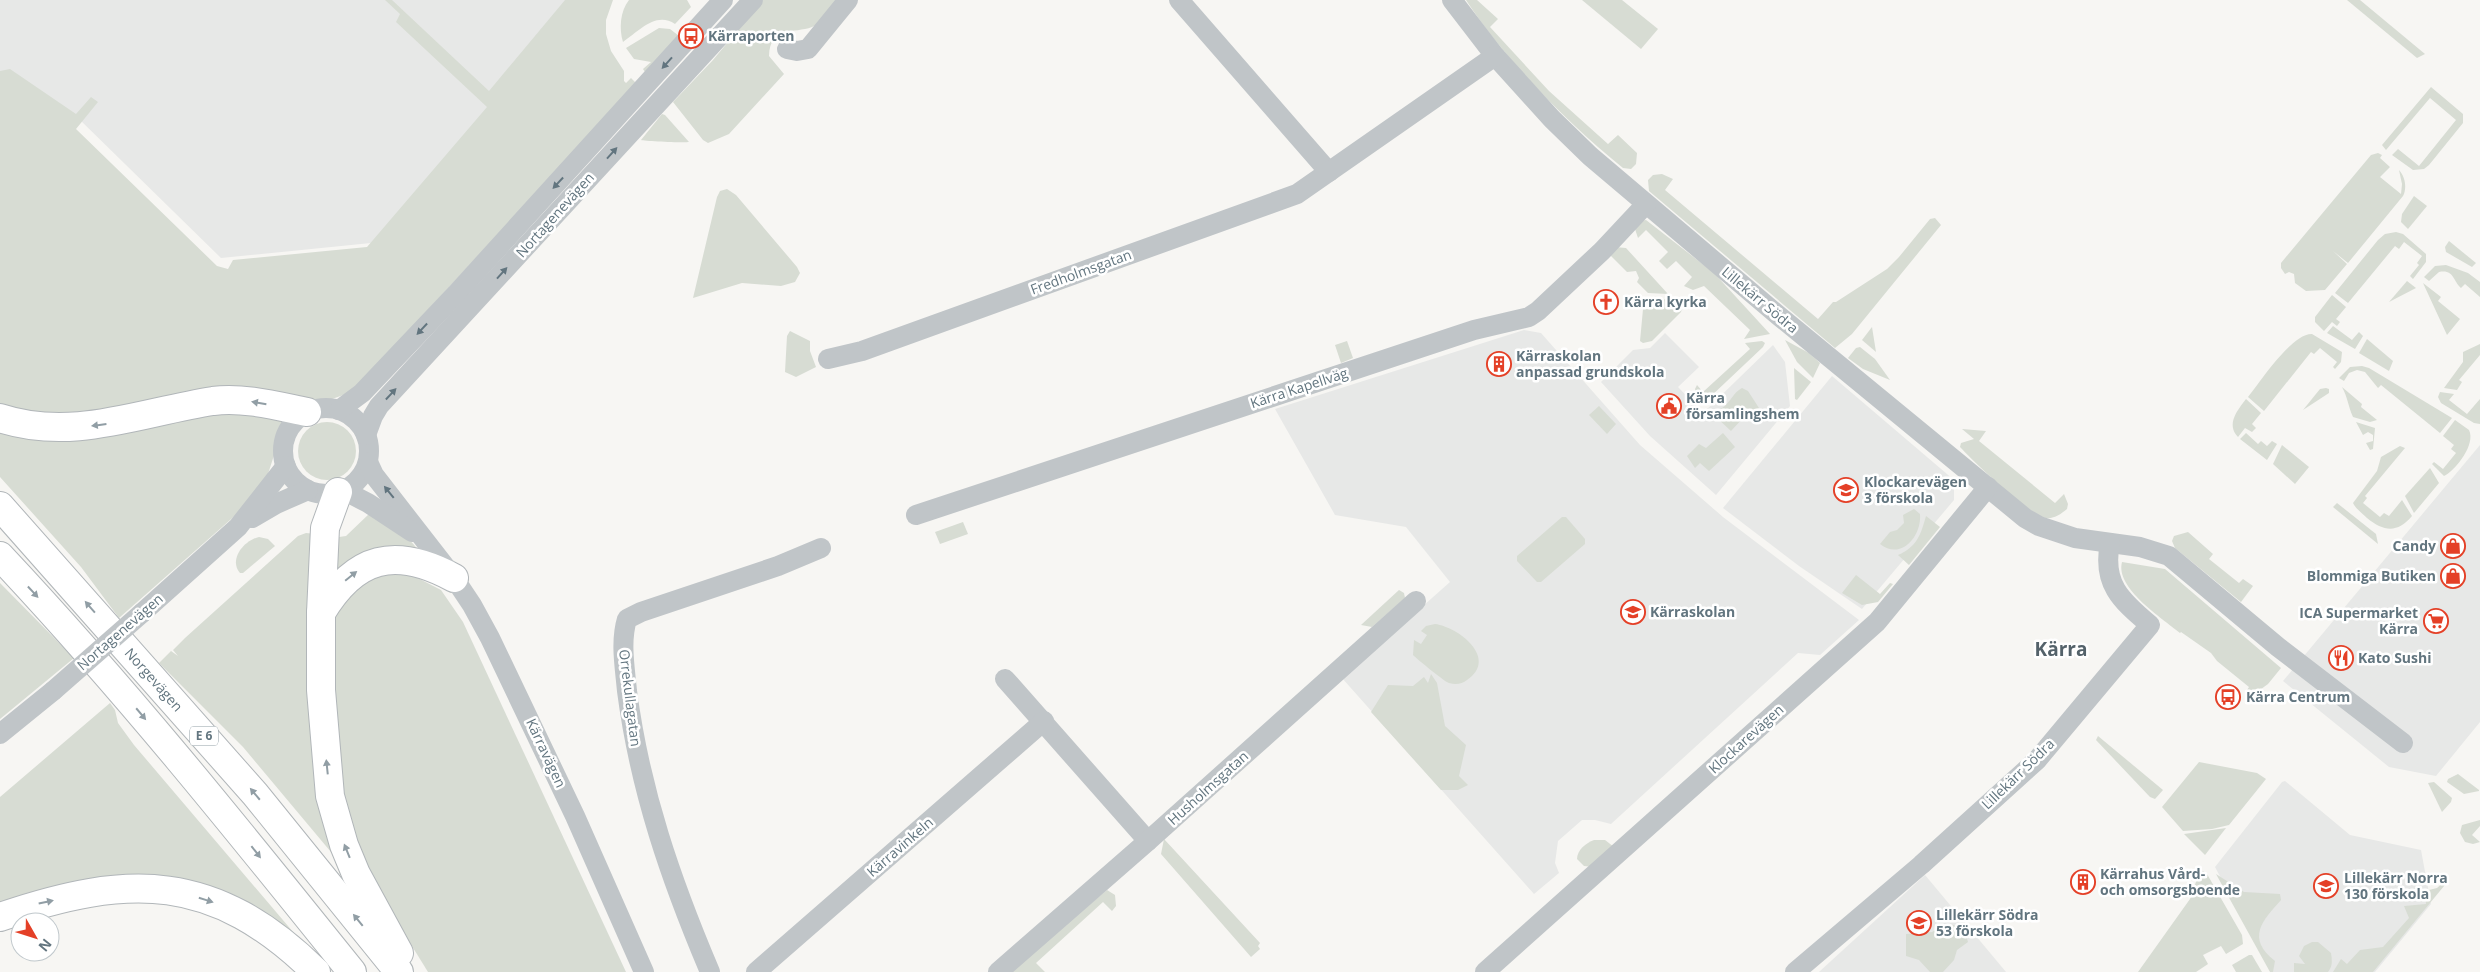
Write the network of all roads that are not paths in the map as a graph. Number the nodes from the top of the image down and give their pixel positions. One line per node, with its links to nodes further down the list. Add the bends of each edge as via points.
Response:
1 (723, 0): 11 (street, Nortagenevägen, one-way to 11, via 449,301 362,393)
2 (753, 0): 14 (street, Nortagenevägen, one-way to 2, via 379,406)
3 (848, 0): 6 (street, via 808,49 797,52)
4 (1179, 0): 8 (street)
5 (1452, 0): 7 (street, Lillekärr Södra)
6 (787, 49)
7 (1495, 56): 8 (street, Fredholmsgatan); 9 (street, Lillekärr Södra, via 1552,119)
8 (1329, 172): 10 (street, Fredholmsgatan, via 1297,194 862,351)
9 (1646, 204): 17 (street, Lillekärr Södra); 21 (street, Kärra Kapellväg, via 1568,284 1529,317 1474,330)
10 (828, 359)
11 (339, 410): 12 (street, via 323,408); 14 (street, via 356,419)
12 (307, 412): 13 (highway, one-way to 13, via 214,401 104,425 70,428 35,426); 16 (street, via 288,431 283,448)
13 (0, 418)
14 (366, 435): 15 (street, Nortagenevägen)
15 (368, 462): 19 (street, via 359,479); 24 (street, Kärravägen, one-way to 15)
16 (286, 466): 18 (street, via 298,484); 22 (street, Nortagenevägen)
17 (1988, 487): 23 (street, Lillekärr Södra, via 2039,526 2075,538); 44 (street, Klockarevägen, via 1877,622)
18 (308, 490): 19 (street, Nortagenevägen, via 322,494); 22 (street, Nortagenevägen, via 276,504)
19 (340, 491): 24 (street, Kärravägen, via 368,503); 29 (highway, via 325,528)
20 (0, 506): 38 (highway, Norgevägen / E 6, one-way to 20, via 255,794)
21 (916, 515)
22 (238, 527): 32 (street, Nortagenevägen, bridge)
23 (2110, 542): 33 (street, Lillekärr Södra, via 2140,546 2168,556); 45 (street, Lillekärr Södra, via 2107,573 2115,589 2150,625 2036,760)
24 (428, 545): 27 (street, Kärravägen)
25 (821, 548): 41 (street, Orrekullagatan, via 642,612 627,619 624,628 628,695 642,778 667,867)
26 (0, 556): 37 (highway, E 6, one-way to 37, via 63,623 228,817)
27 (454, 578): 29 (highway, one-way to 27, via 346,578 363,566 380,560 419,562); 40 (street, Kärravägen, via 472,605 519,696)
28 (1416, 601): 34 (street, Husholmsgatan)
29 (321, 613): 39 (highway, one-way to 29, via 356,874 334,815 327,772 321,690)
30 (1005, 679): 31 (street)
31 (1044, 721): 34 (street); 42 (street, Kärravinkeln)
32 (0, 734)
33 (2403, 743)
34 (1148, 841): 43 (street, Husholmsgatan)
35 (0, 916): 36 (highway, one-way to 36, via 40,903 107,889 144,888 179,892 212,901 244,915 291,949)
36 (316, 972)
37 (352, 972)
38 (399, 972)
39 (409, 972)
40 (644, 972)
41 (710, 972)
42 (756, 972)
43 (998, 972)
44 (1485, 972)
45 (1795, 972)

